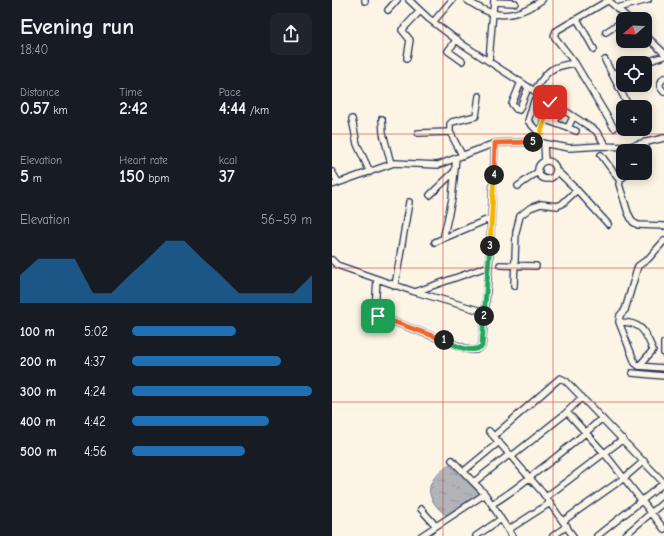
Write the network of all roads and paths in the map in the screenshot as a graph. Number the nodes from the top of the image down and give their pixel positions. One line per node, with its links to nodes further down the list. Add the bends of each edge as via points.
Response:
1 (397, 0): 11 (street)
2 (409, 0): 12 (street)
3 (452, 0): 17 (street)
4 (467, 0): 14 (street)
5 (541, 0): 15 (street)
6 (608, 0): 10 (street); 16 (street)
7 (648, 0): 10 (street)
8 (494, 1): 9 (street); 14 (street)
9 (515, 2): 15 (street)
10 (617, 8): 13 (street)
11 (388, 10)
12 (420, 11): 17 (street); 24 (street, via 402,30 410,40)
13 (621, 12)
14 (493, 13): 15 (street); 26 (street)
15 (519, 14)
16 (577, 19): 22 (street); 29 (street, via 556,31 554,36)
17 (434, 21): 20 (street)
18 (616, 26): 19 (street)
19 (606, 32)
20 (457, 39): 26 (street); 28 (street, via 448,51)
21 (652, 42): 23 (street)
22 (594, 49)
23 (664, 54): 25 (street)
24 (407, 58)
25 (652, 59)
26 (488, 60): 33 (street)
27 (605, 60): 31 (street)
28 (462, 61)
29 (575, 63): 35 (street, via 549,70); 45 (street)
30 (616, 73): 31 (street)
31 (612, 74): 38 (street)
32 (664, 78): 36 (street, via 660,87)
33 (521, 82): 34 (street); 34 (street, via 512,104 518,110)
34 (528, 88): 35 (street)
35 (534, 91): 39 (street)
36 (664, 92)
37 (479, 96): 47 (street, via 476,116 452,122)
38 (625, 100)
39 (549, 104): 40 (street); 49 (street); 49 (street, via 536,99 528,121)
40 (561, 109): 41 (street); 44 (street, via 556,120 547,119)
41 (573, 117): 44 (street); 51 (street)
42 (352, 119): 64 (street, via 357,144)
43 (382, 119): 58 (street)
44 (568, 128): 46 (street)
45 (614, 128)
46 (576, 131)
47 (450, 132): 48 (street); 55 (street)
48 (418, 133)
49 (540, 134): 52 (street)
50 (664, 138): 53 (street)
51 (603, 141): 52 (street, via 569,148); 53 (street, via 626,147)
52 (541, 142): 54 (street); 59 (street)
53 (645, 142)
54 (495, 143): 55 (street); 72 (street)
55 (462, 155): 57 (street)
56 (601, 155): 65 (street)
57 (456, 158): 58 (street, via 438,165); 61 (street)
58 (390, 159): 64 (street)
59 (545, 161): 60 (street, via 553,163); 62 (street, via 540,165)
60 (556, 170): 62 (street, via 554,176 549,179 541,176); 69 (street)
61 (454, 171): 70 (street); 75 (street, via 452,199)
62 (539, 171): 68 (street)
63 (332, 172): 66 (street)
64 (370, 172): 66 (street)
65 (620, 181): 74 (street, via 628,213 633,222 638,225)
66 (338, 182): 67 (street)
67 (332, 185)
68 (518, 186)
69 (577, 190): 73 (street); 81 (street, via 562,204 541,204 520,216 516,232)
70 (430, 195)
71 (409, 202): 84 (street)
72 (491, 218): 76 (street); 80 (street)
73 (608, 224)
74 (664, 226)
75 (444, 235)
76 (435, 242)
77 (664, 242): 88 (street, via 638,266 626,310 620,315)
78 (332, 260): 83 (street, via 337,265)
79 (500, 265): 81 (street)
80 (489, 266): 86 (street); 87 (street)
81 (514, 266): 82 (street); 85 (street)
82 (536, 266)
83 (377, 279): 84 (street); 87 (street, via 375,310 378,316 470,350 482,346)
84 (395, 286): 86 (street)
85 (514, 286)
86 (415, 292): 87 (street)
87 (485, 312)
88 (619, 322): 91 (street, via 635,363); 91 (street, via 645,330 653,350)
89 (664, 343): 90 (street)
90 (664, 353)
91 (639, 366): 92 (street)
92 (664, 368)
93 (632, 373): 94 (street)
94 (664, 376)
95 (582, 397): 96 (street); 97 (street); 100 (street, via 560,378)
96 (567, 412): 99 (street); 104 (street)
97 (602, 418): 99 (street); 101 (street)
98 (489, 431): 100 (street)
99 (585, 434): 103 (street); 108 (street)
100 (494, 436): 102 (street)
101 (623, 439): 103 (street); 106 (street)
102 (499, 442): 104 (street); 107 (street)
103 (605, 454): 109 (street); 112 (street)
104 (511, 455): 108 (street); 110 (street)
105 (452, 460): 107 (street)
106 (644, 461): 109 (street); 113 (street, via 664,483)
107 (464, 471): 110 (street)
108 (530, 478): 112 (street); 116 (street)
109 (624, 478): 113 (street); 120 (street)
110 (474, 482): 111 (street)
111 (485, 494): 116 (street); 121 (street)
112 (546, 497): 115 (street)
113 (641, 502): 118 (street); 130 (street)
114 (664, 502): 118 (street)
115 (550, 503): 120 (street); 124 (street)
116 (492, 504): 119 (street)
117 (421, 509): 121 (street)
118 (651, 514): 123 (street); 131 (street)
119 (501, 519): 124 (street); 126 (street)
120 (563, 521): 122 (street)
121 (436, 526): 125 (street)
122 (567, 526): 128 (street); 129 (street)
123 (664, 529)
124 (508, 530): 127 (street)
125 (421, 536)
126 (476, 536)
127 (512, 536)
128 (553, 536)
129 (573, 536)
130 (597, 536)
131 (624, 536)

